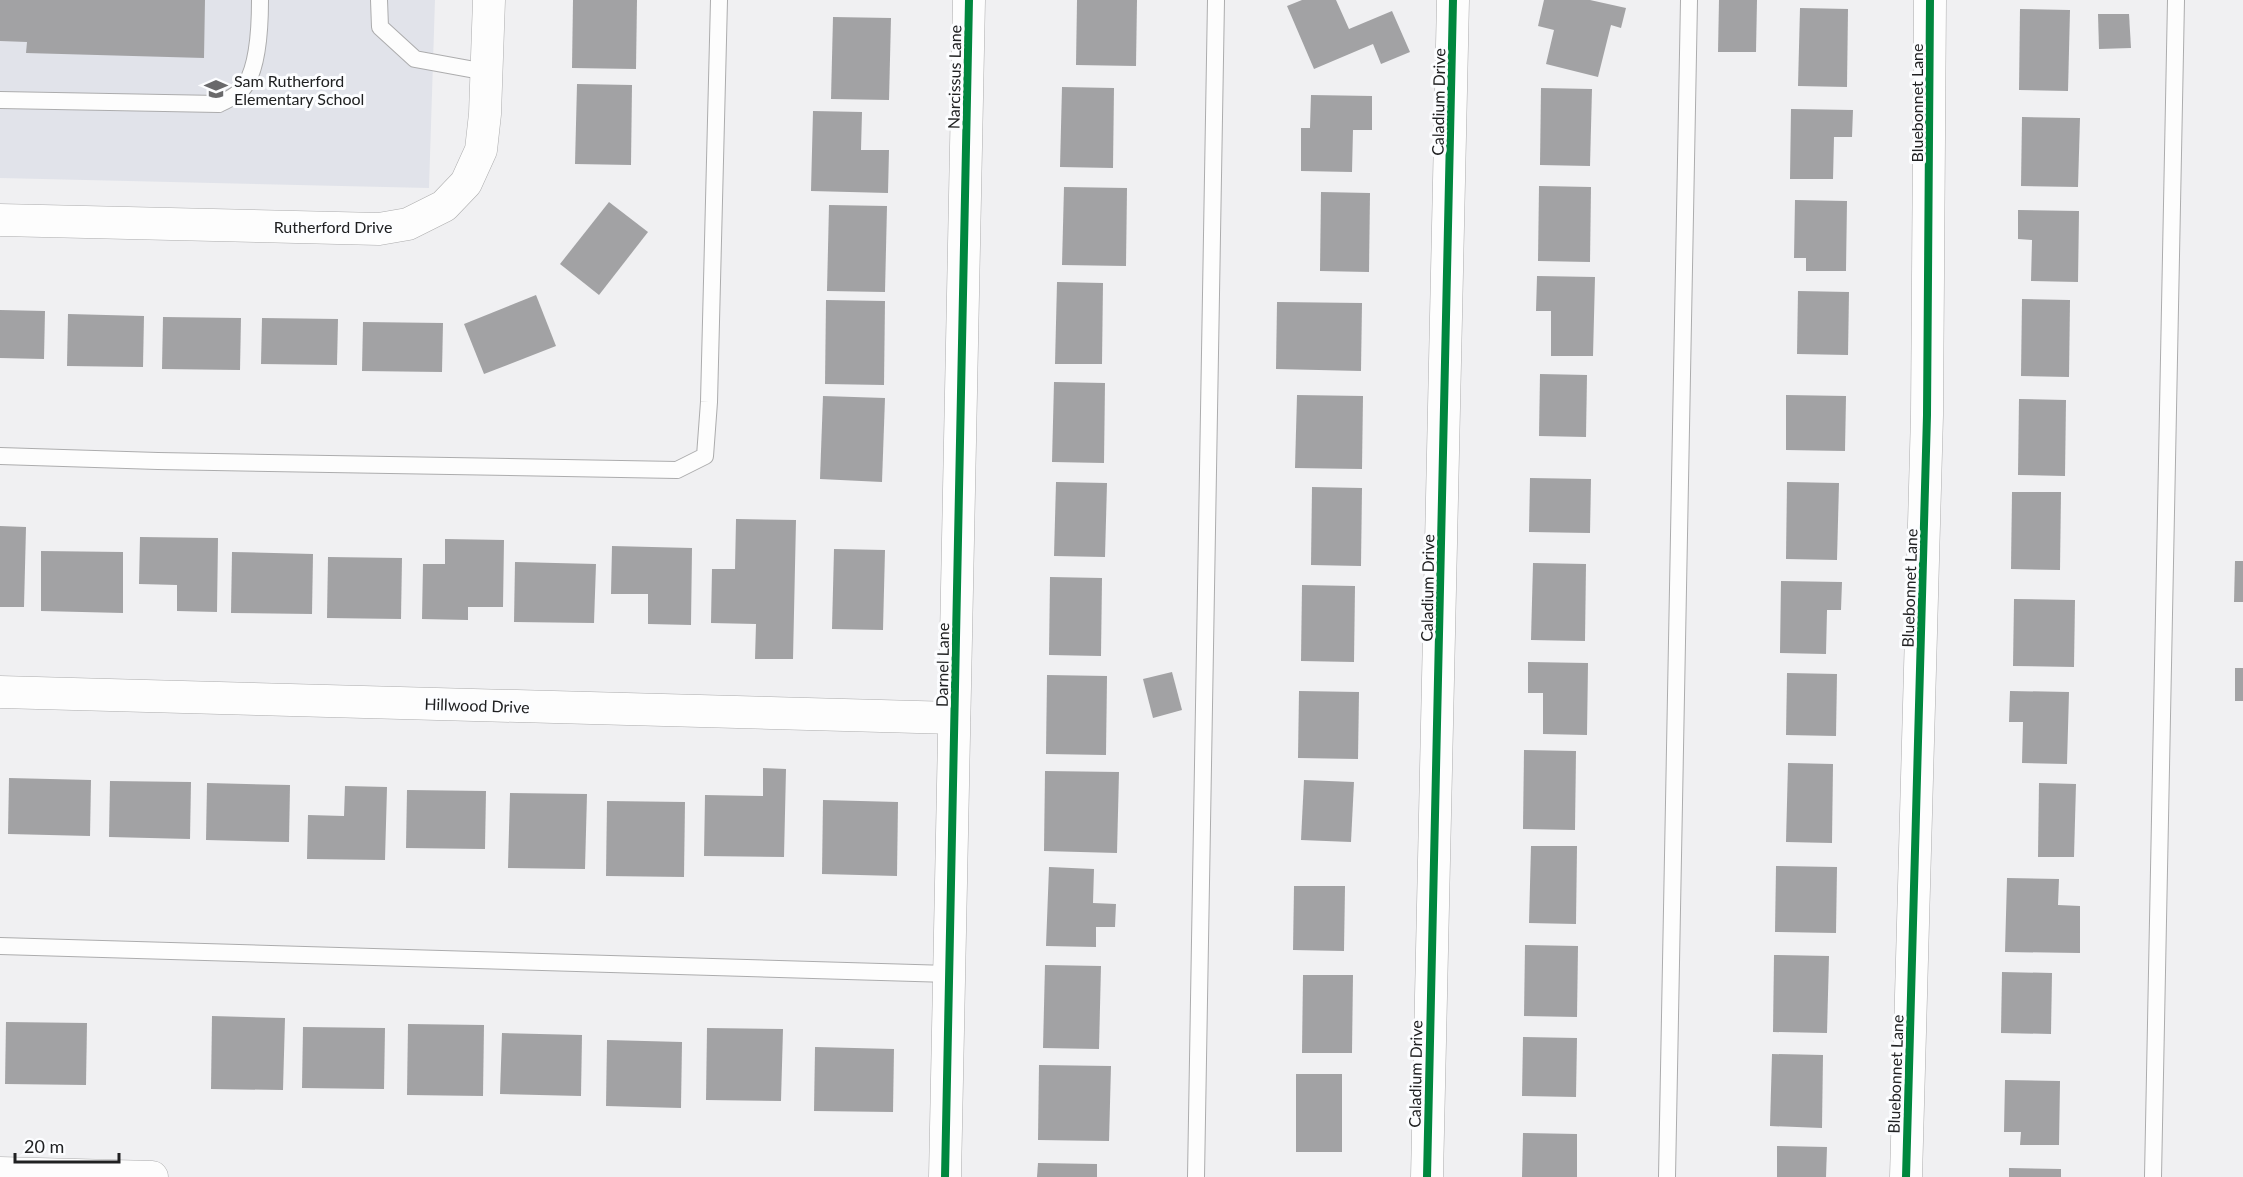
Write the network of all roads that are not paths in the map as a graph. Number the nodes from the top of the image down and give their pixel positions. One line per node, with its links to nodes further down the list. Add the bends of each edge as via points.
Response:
1 (260, 0): 12 (lane, via 255,58 246,84 219,104)
2 (379, 0): 11 (lane, via 380,27 415,59)
3 (489, 0): 11 (street, Rutherford Drive)
4 (719, 0): 15 (lane, via 705,456 677,470)
5 (969, 0): 13 (street, Narcissus Lane)
6 (1216, 0): 23 (lane)
7 (1453, 0): 24 (street, Caladium Drive)
8 (1689, 0): 25 (lane)
9 (1930, 0): 26 (street, Bluebonnet Lane, via 1927,415)
10 (2176, 0): 27 (lane)
11 (486, 72): 14 (street, Rutherford Drive, via 481,150 465,183 444,206 408,224 380,229)
12 (0, 100)
13 (967, 154): 17 (street, Darnel Lane)
14 (0, 220)
15 (0, 456)
16 (0, 692): 17 (street, Hillwood Drive)
17 (954, 718): 19 (street, Darnel Lane)
18 (0, 946): 19 (lane)
19 (949, 974): 22 (street, Darnel Lane)
20 (0, 1173): 21 (street)
21 (152, 1177)
22 (945, 1177)
23 (1196, 1177)
24 (1427, 1177)
25 (1667, 1177)
26 (1906, 1177)
27 (2153, 1177)

